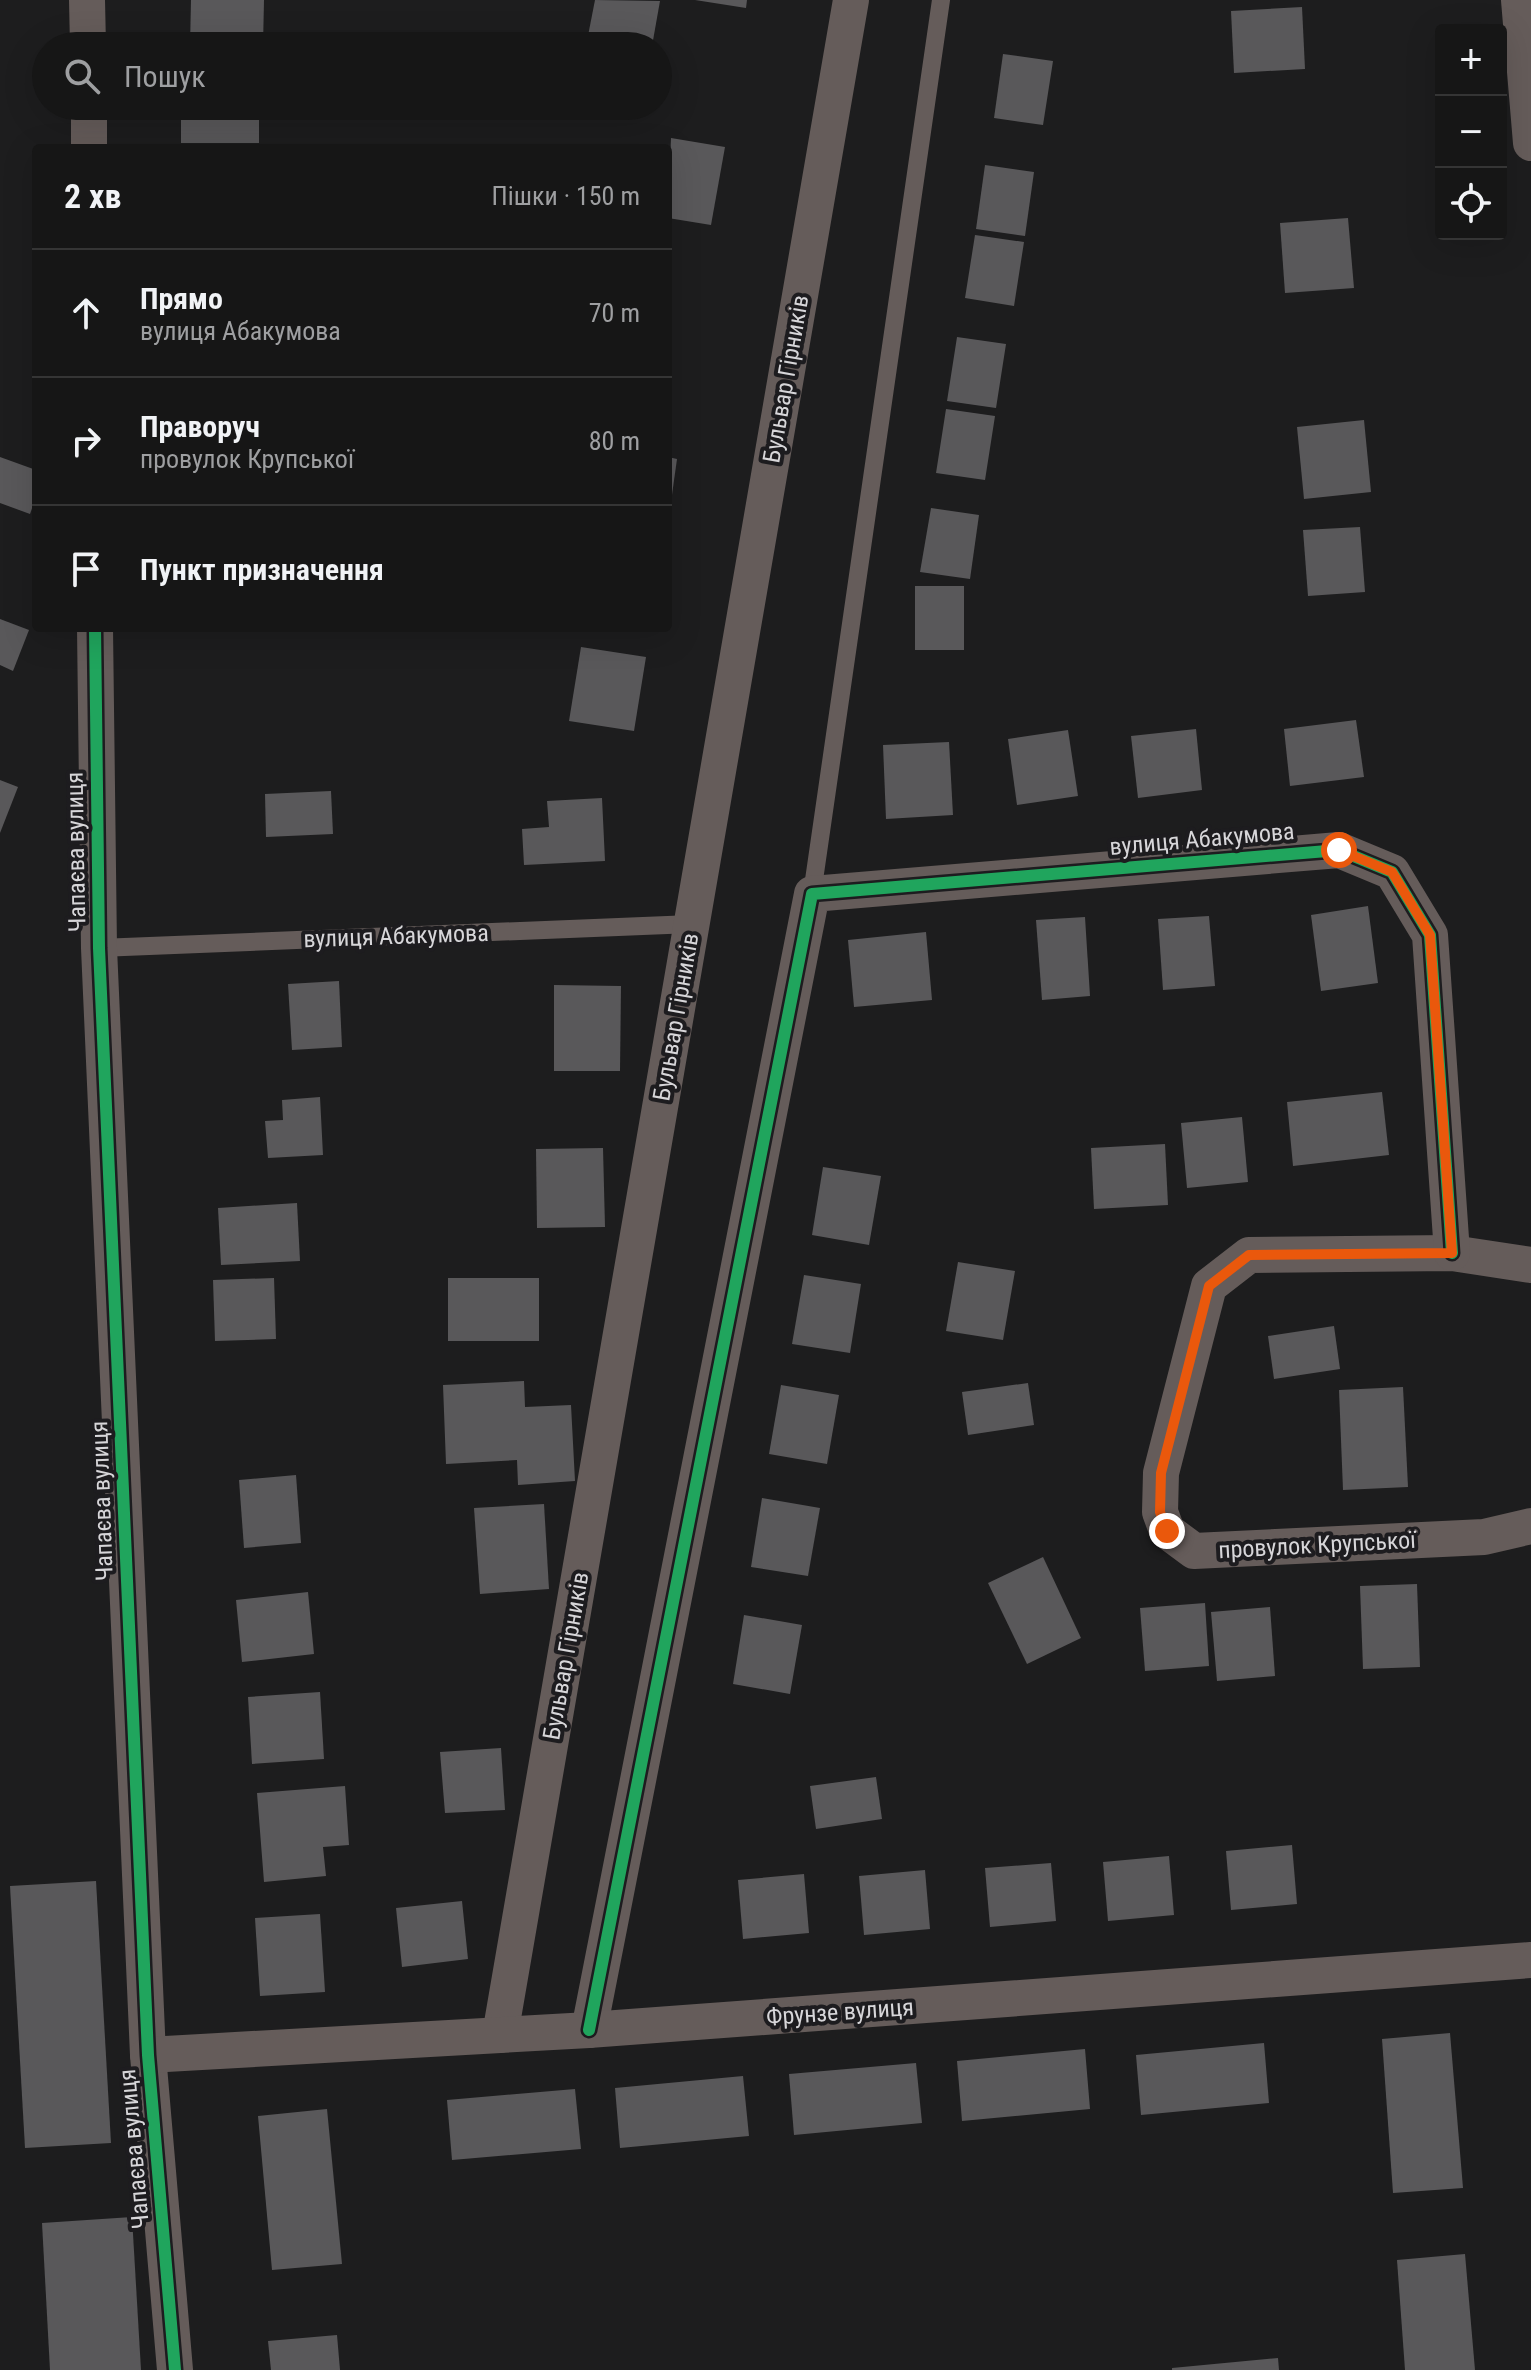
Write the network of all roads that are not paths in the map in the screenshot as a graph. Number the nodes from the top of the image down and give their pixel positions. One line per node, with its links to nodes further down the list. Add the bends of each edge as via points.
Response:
1 (87, 0): 5 (street)
2 (851, 0): 11 (street, Бульвар Гірників)
3 (941, 0): 10 (lane)
4 (1519, 0): 7 (street)
5 (88, 32)
6 (89, 120): 8 (street)
7 (1531, 143)
8 (89, 144)
9 (95, 632): 12 (street, Чапаєва вулиця)
10 (812, 894): 13 (street, вулиця Абакумова, via 1339,850 1392,872 1430,935); 17 (street)
11 (692, 924): 12 (lane, вулиця Абакумова); 18 (street, Бульвар Гірників)
12 (99, 948): 19 (street, Чапаєва вулиця)
13 (1452, 1253): 14 (street, провулок Крупської); 15 (street, провулок Крупської, via 1249,1255 1209,1286 1161,1473 1160,1512 1167,1531 1194,1551 1484,1537)
14 (1531, 1265)
15 (1531, 1526)
16 (1531, 1960): 17 (street, Фрунзе вулиця)
17 (589, 2030): 18 (street, Фрунзе вулиця)
18 (500, 2035): 19 (street, Фрунзе вулиця)
19 (148, 2055): 20 (street, Чапаєва вулиця)
20 (175, 2370)

